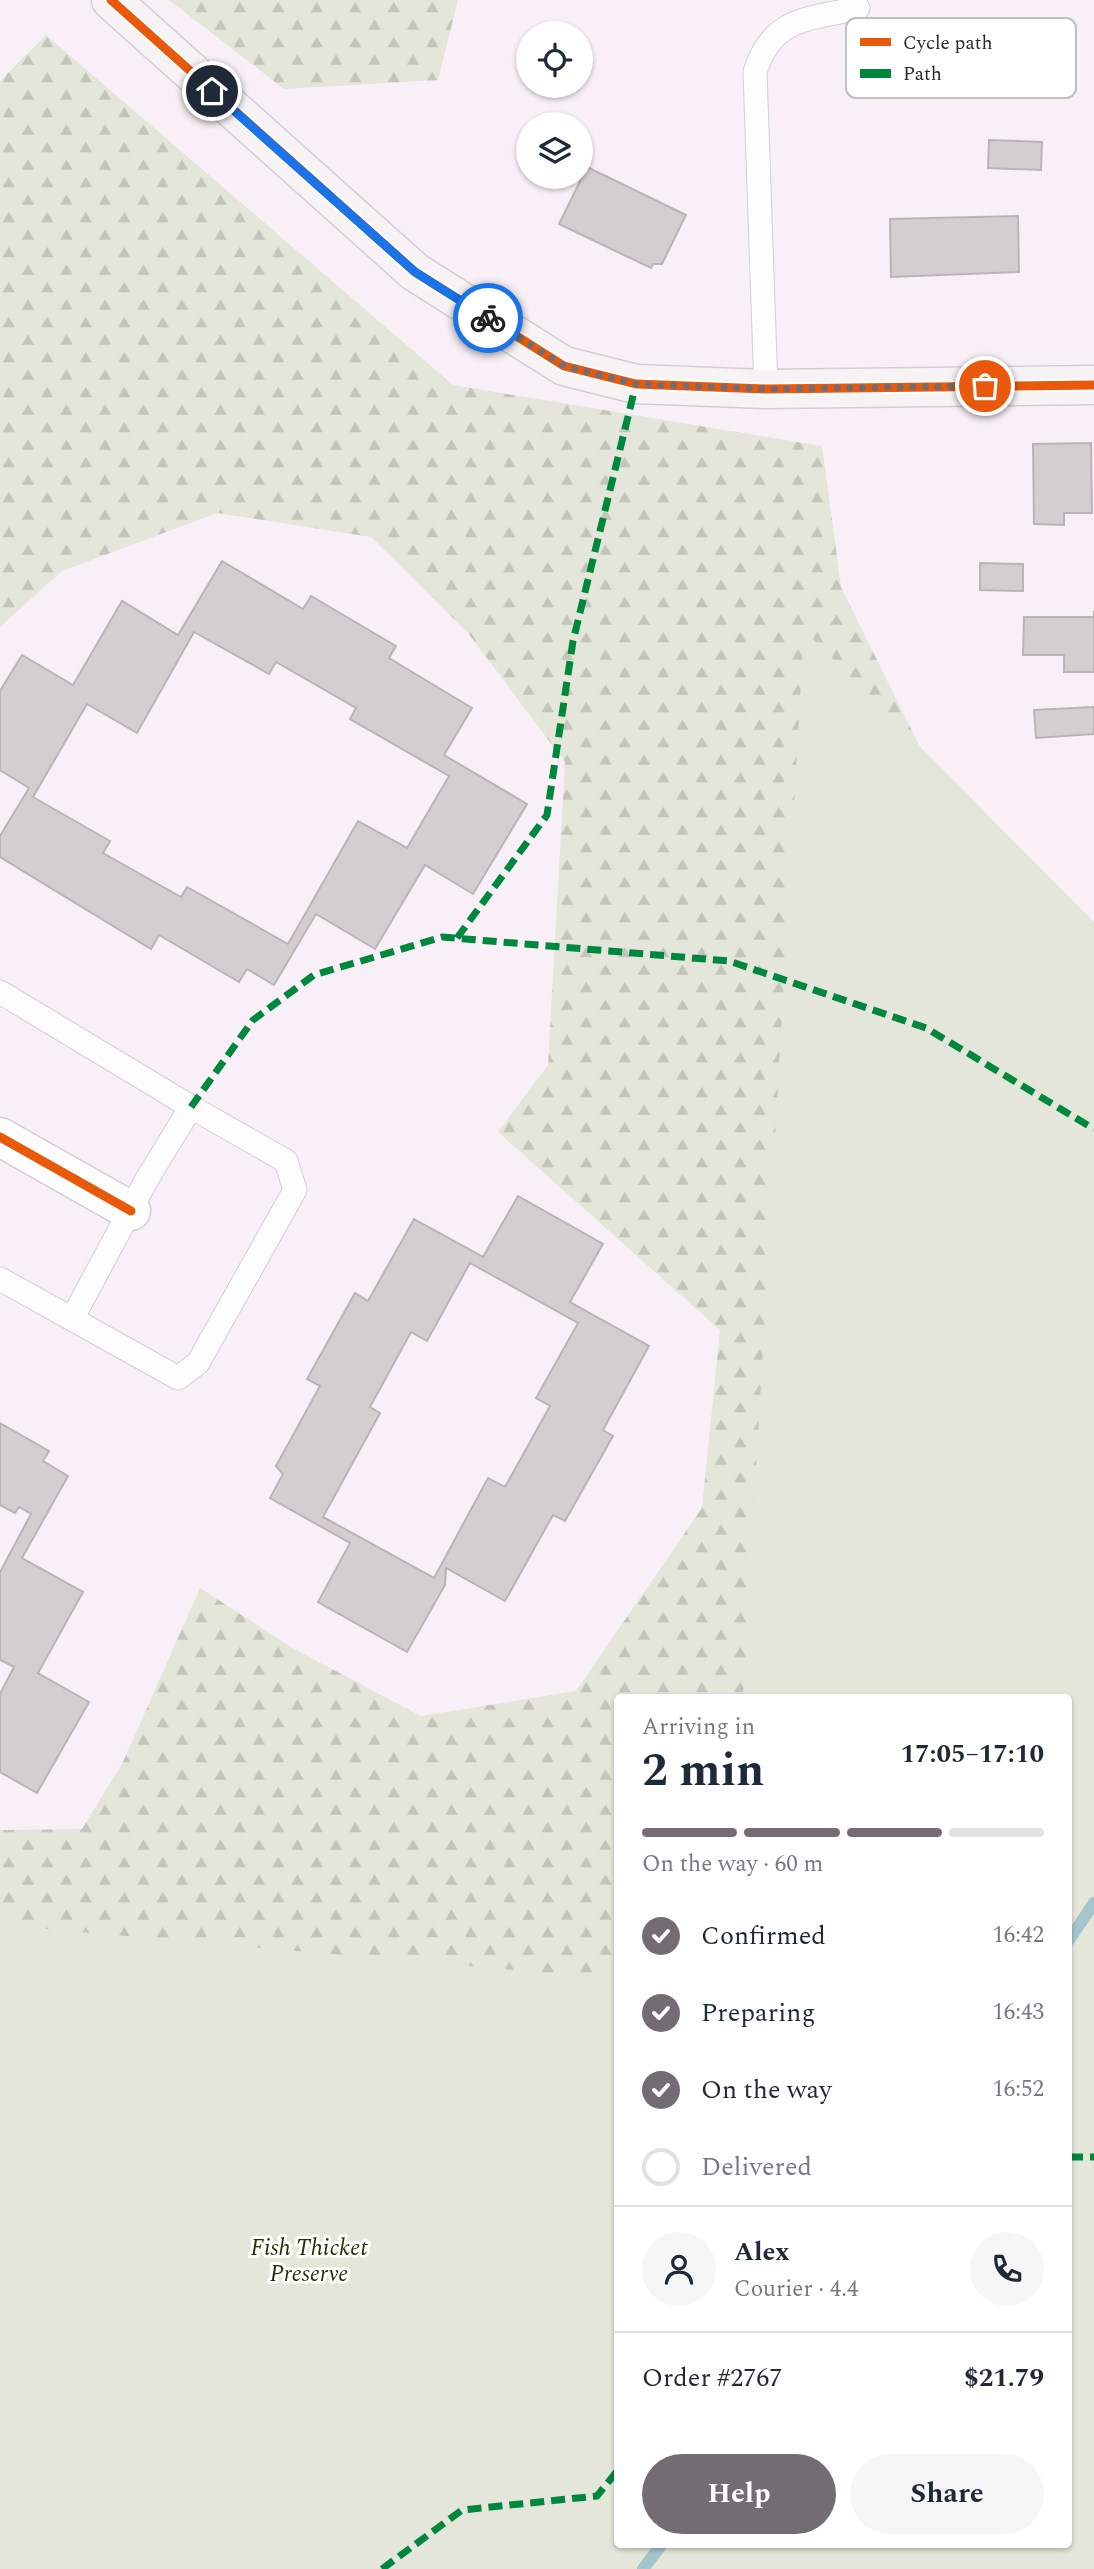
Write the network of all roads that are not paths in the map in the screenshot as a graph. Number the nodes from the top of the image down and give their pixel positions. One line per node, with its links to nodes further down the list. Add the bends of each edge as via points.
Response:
1 (111, 0): 4 (street, via 415,272 564,366 636,384)
2 (858, 8): 4 (lane, via 786,25 768,43 755,72)
3 (1094, 385): 4 (street)
4 (766, 389)
5 (0, 992): 6 (lane)
6 (191, 1107): 8 (lane); 10 (lane, via 286,1161 295,1190 205,1351 198,1363 178,1378)
7 (0, 1137): 8 (street)
8 (131, 1211): 10 (lane)
9 (0, 1279): 10 (lane)
10 (72, 1319)

